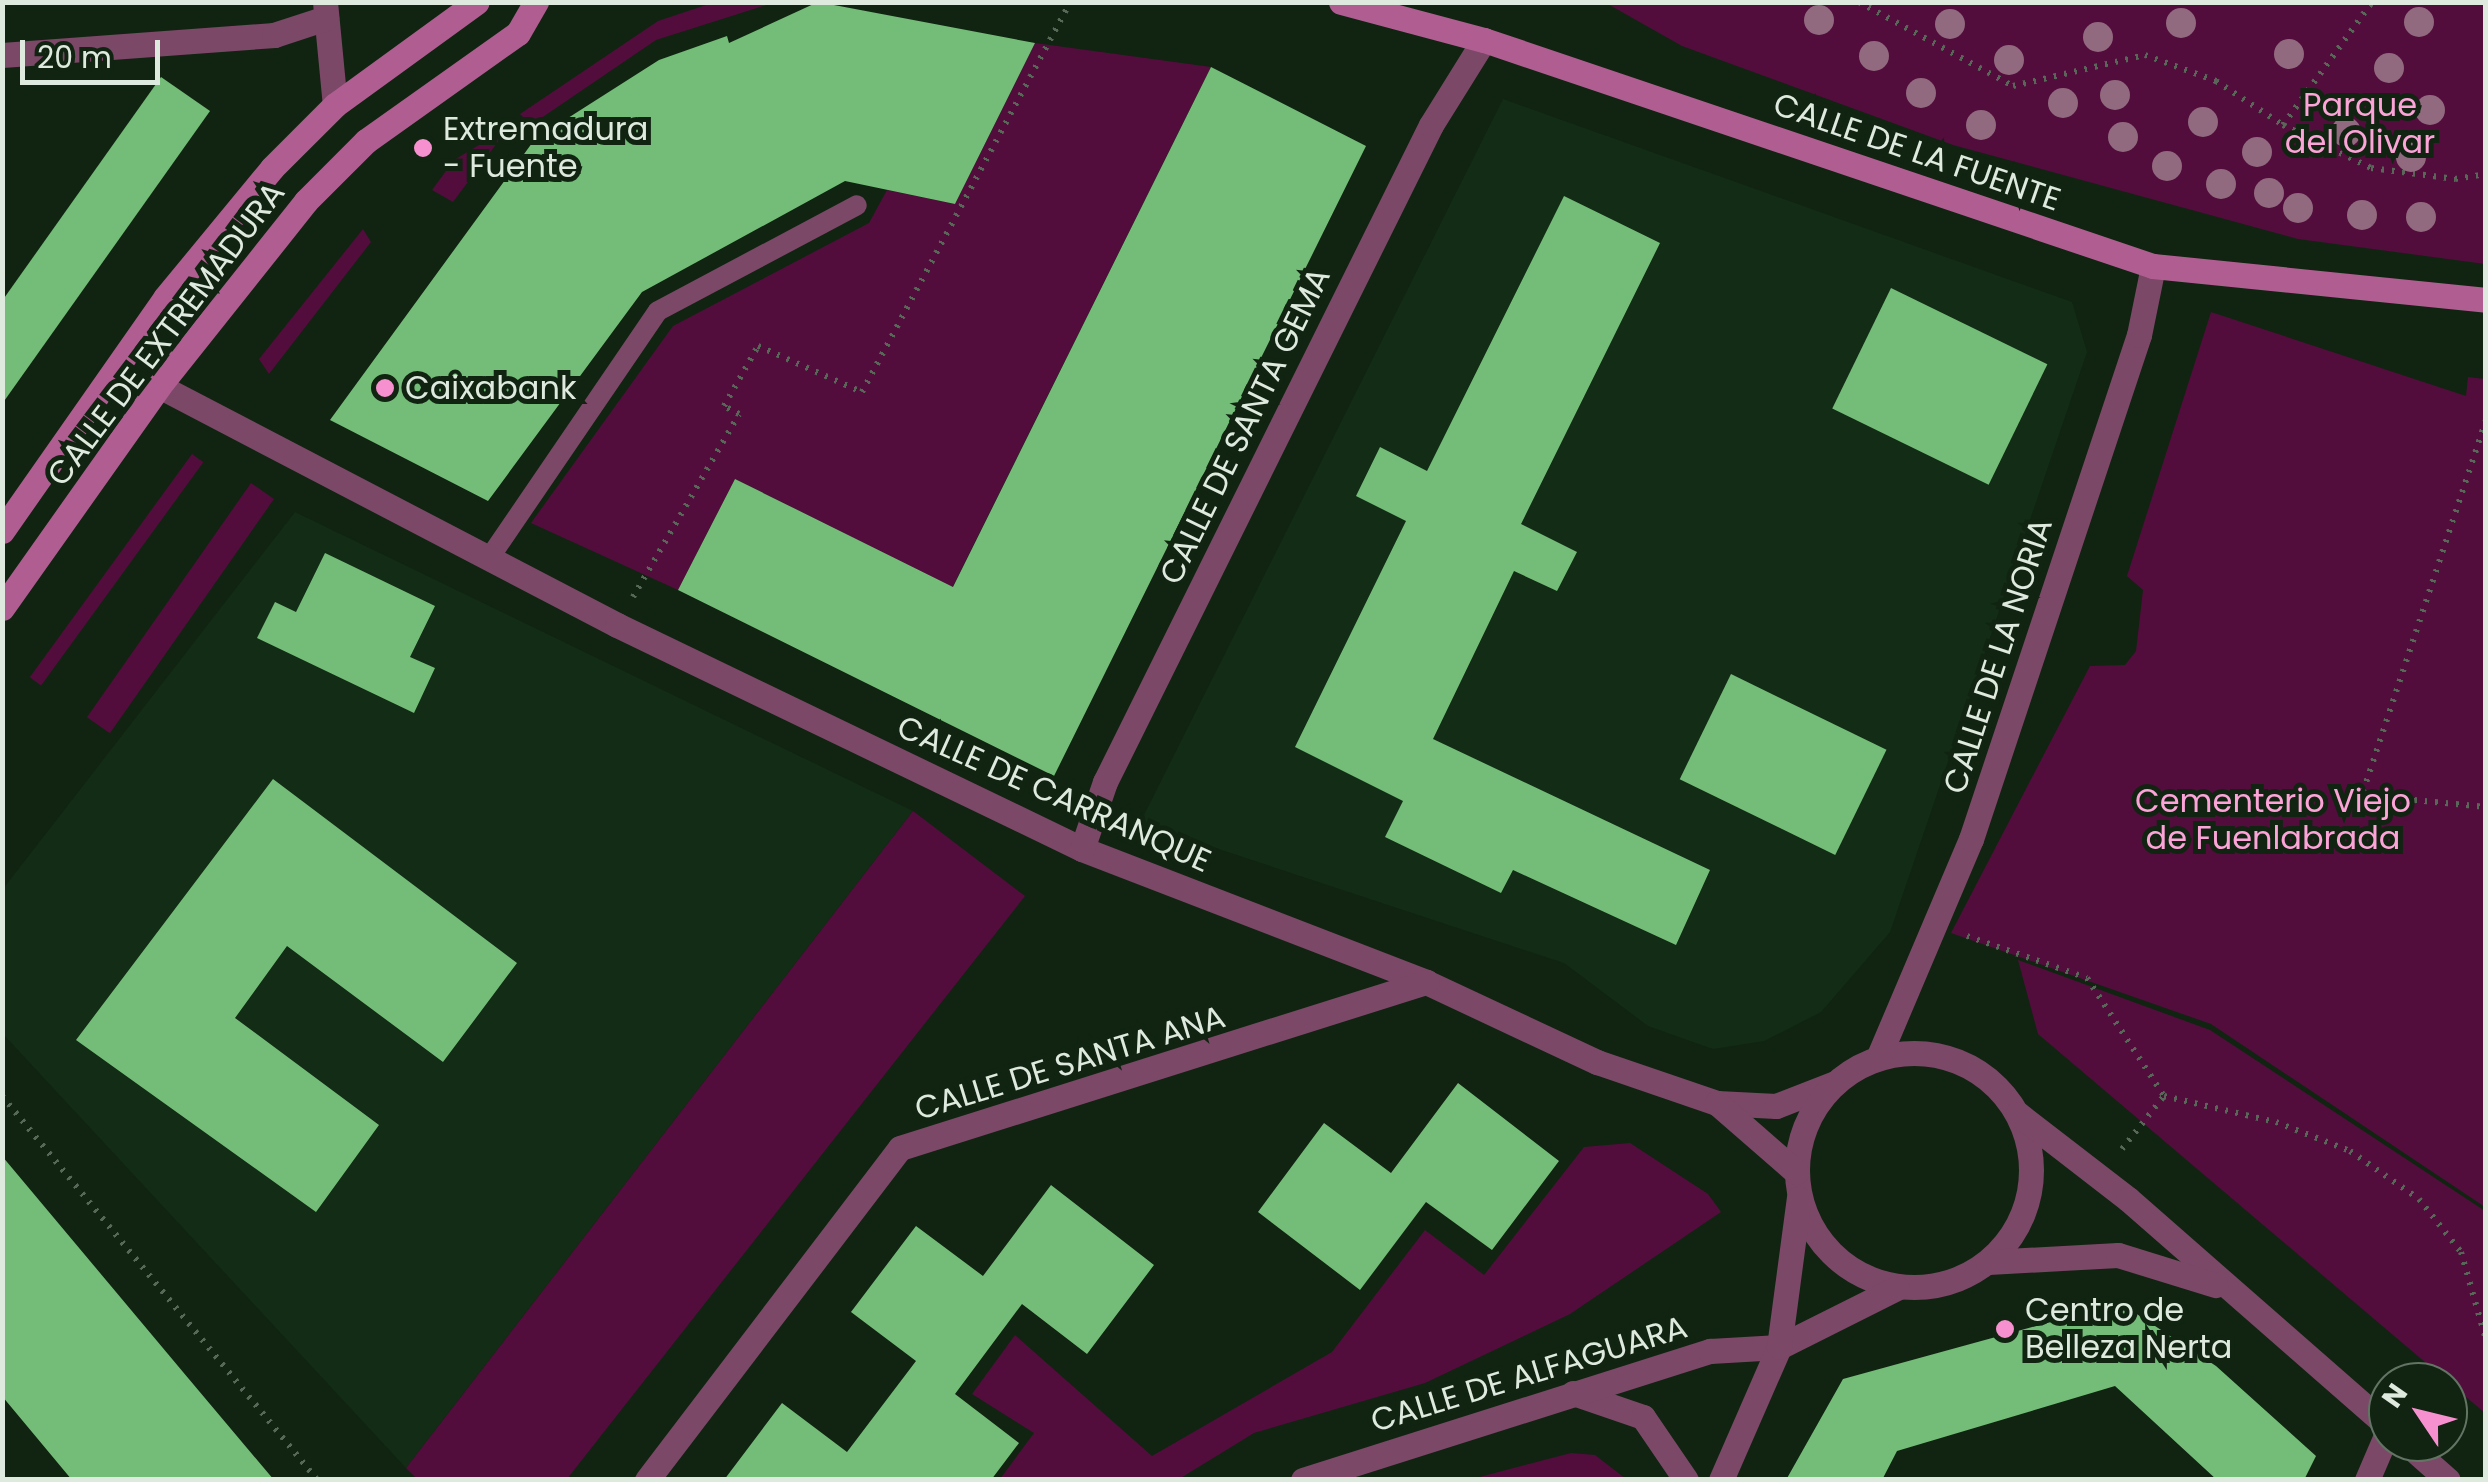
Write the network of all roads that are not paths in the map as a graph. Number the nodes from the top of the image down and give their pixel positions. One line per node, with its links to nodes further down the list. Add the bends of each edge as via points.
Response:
1 (478, 2): 7 (main road, CALLE DE EXTREMADURA)
2 (536, 2): 11 (main road, CALLE DE EXTREMADURA, via 518,33 366,142 306,201)
3 (1341, 2): 5 (main road, CALLE DE LA FUENTE)
4 (325, 10): 6 (street, via 274,35); 7 (street)
5 (1484, 40): 9 (main road, CALLE DE LA FUENTE); 15 (street, CALLE DE SANTA GEMA, via 1422,142 1105,782)
6 (2, 55)
7 (335, 105): 12 (main road, CALLE DE EXTREMADURA, via 272,168 165,298)
8 (857, 205): 13 (lane, via 658,311)
9 (2153, 266): 10 (main road, CALLE DE LA FUENTE); 17 (street, CALLE DE LA NORIA, via 2139,335 1971,839)
10 (2486, 300)
11 (159, 386): 13 (street, CALLE DE CARRANQUE); 14 (main road, CALLE DE EXTREMADURA)
12 (2, 530)
13 (488, 560): 15 (street, CALLE DE CARRANQUE)
14 (2, 608)
15 (1082, 849): 16 (street, CALLE DE CARRANQUE)
16 (1426, 982): 19 (street, CALLE DE CARRANQUE, via 1597,1062); 29 (street, CALLE DE SANTA ANA, via 900,1148)
17 (1878, 1058): 18 (street); 20 (street, via 1936,1054 1970,1067)
18 (1835, 1083): 19 (street, CALLE DE CARRANQUE, via 1776,1106); 21 (street, via 1806,1123)
19 (1717, 1103): 21 (street, CALLE DE CARRANQUE)
20 (2018, 1114): 22 (street, via 2032,1177 2010,1238); 24 (street)
21 (1797, 1185): 23 (street, via 1818,1240 1852,1272); 25 (street)
22 (1988, 1262): 23 (street, via 1945,1284); 24 (street, via 2118,1256)
23 (1896, 1288): 25 (street)
24 (2225, 1288): 27 (street)
25 (1779, 1347): 26 (street, CALLE DE ALFAGUARA, via 1710,1351); 32 (street)
26 (1573, 1393): 30 (street, CALLE DE ALFAGUARA); 31 (street, via 1642,1417)
27 (2368, 1412)
28 (2428, 1462): 33 (street)
29 (647, 1480)
30 (1303, 1480)
31 (1686, 1480)
32 (1722, 1480)
33 (2448, 1480)

